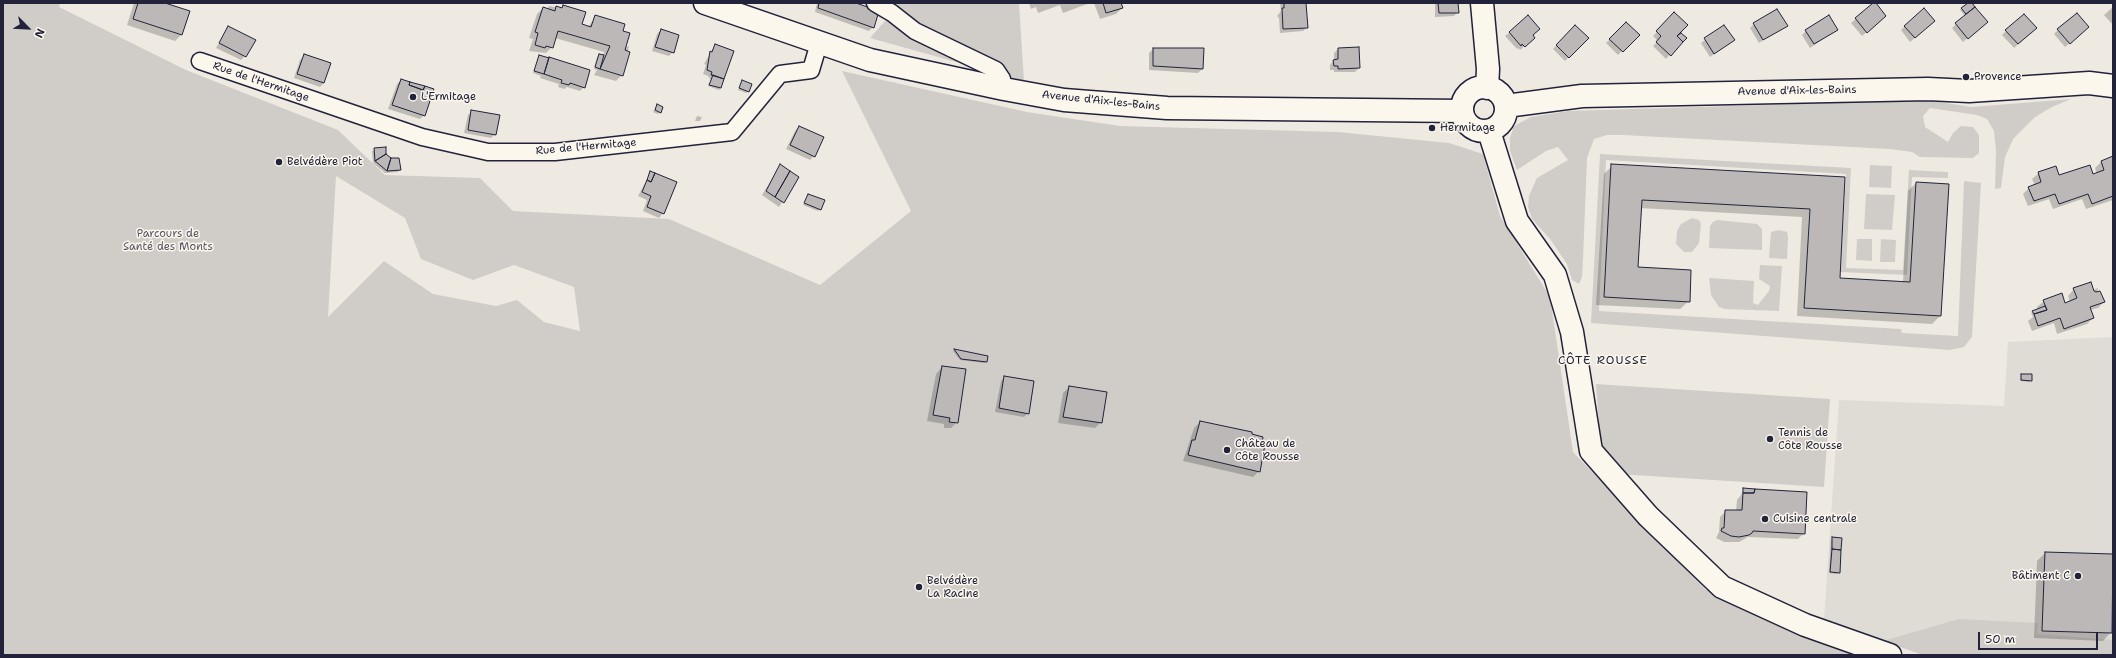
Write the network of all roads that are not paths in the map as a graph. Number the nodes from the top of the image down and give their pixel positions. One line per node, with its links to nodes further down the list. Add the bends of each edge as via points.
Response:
1 (705, 3): 4 (main road, Avenue d'Aix-les-Bains)
2 (874, 3): 10 (street, via 892,12 915,31 996,70 1002,79)
3 (1482, 3): 9 (main road, via 1488,69)
4 (819, 43): 5 (street, Rue de l'Hermitage, via 812,70 780,74 732,132 555,152 488,152 422,137); 10 (main road, Avenue d'Aix-les-Bains, via 870,60)
5 (200, 61)
6 (2113, 73): 7 (main road, Avenue d'Aix-les-Bains)
7 (2089, 83): 8 (main road, Avenue d'Aix-les-Bains); 11 (main road, Avenue d'Aix-les-Bains, via 1969,91 1920,89 1582,96)
8 (2113, 86)
9 (1487, 88): 11 (main road, via 1497,92); 12 (main road, via 1470,92 1465,98)
10 (1004, 89): 12 (main road, Avenue d'Aix-les-Bains, via 1095,103 1167,108)
11 (1506, 106): 13 (main road, via 1500,124)
12 (1462, 111): 13 (main road, via 1474,129)
13 (1489, 131): 14 (main road, via 1517,221 1555,275 1572,332 1590,451 1648,516 1722,587 1805,625)
14 (1890, 655)

